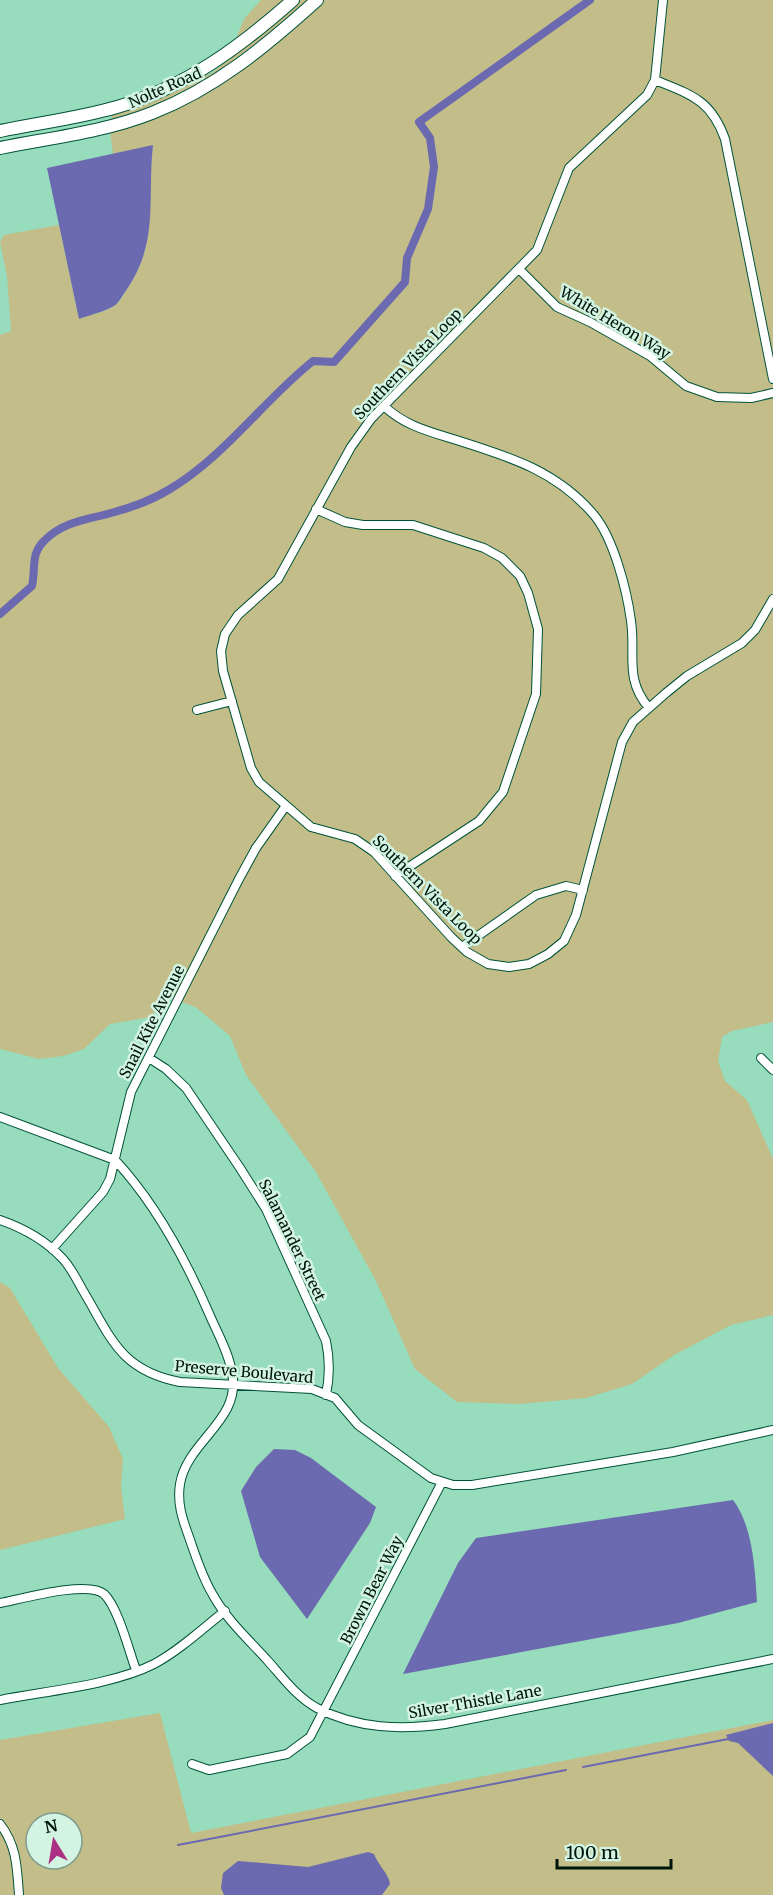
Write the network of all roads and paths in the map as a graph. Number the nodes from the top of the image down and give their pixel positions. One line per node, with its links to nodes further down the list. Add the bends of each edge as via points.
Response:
1 (293, 0): 5 (street, Nolte Road, via 220,60 147,98)
2 (317, 0): 6 (street, Nolte Road, via 267,45 193,95 120,124)
3 (663, 0): 4 (street, Southern Vista Loop)
4 (655, 80): 7 (street, Southern Vista Loop, via 630,114 569,168 537,250); 8 (street, via 699,98 719,120)
5 (0, 131)
6 (0, 148)
7 (519, 269): 9 (street, White Heron Way, via 557,308 650,356 686,386 717,397 751,398); 10 (street, Southern Vista Loop)
8 (773, 379)
9 (773, 393)
10 (384, 406): 11 (street, Southern Vista Loop, via 351,447); 14 (street, via 410,426 520,460 552,476 596,517 618,565 631,622 634,685)
11 (316, 509): 13 (street, Southern Vista Loop, via 278,579 238,615 225,634 222,661); 17 (street, via 363,525 413,525 493,553 520,576 537,629 536,694 503,792 479,821)
12 (773, 599): 14 (street, Southern Vista Loop, via 755,630 742,642 687,676)
13 (232, 701): 15 (street); 16 (street, Southern Vista Loop, via 250,768)
14 (649, 708): 18 (street, Southern Vista Loop, via 633,722 622,742)
15 (197, 710)
16 (285, 807): 17 (street, Southern Vista Loop, via 311,827 355,839 374,852); 20 (street, Snail Kite Avenue, via 239,879)
17 (395, 876): 19 (street, Southern Vista Loop)
18 (583, 890): 19 (street, via 566,886 536,895); 19 (street, Southern Vista Loop, via 564,941 530,964 488,964)
19 (462, 947)
20 (149, 1058): 24 (street, Snail Kite Avenue, via 131,1092); 28 (street, Salamander Street, via 186,1088 266,1209 326,1341 330,1378)
21 (761, 1058): 22 (street)
22 (773, 1070)
23 (0, 1117): 24 (street)
24 (115, 1160): 26 (street, Snail Kite Avenue, via 103,1192); 27 (street, via 161,1222 190,1270 227,1353)
25 (0, 1220): 26 (street, Preserve Boulevard, via 36,1236)
26 (52, 1249): 27 (street, Preserve Boulevard, via 75,1275 129,1362 162,1379)
27 (233, 1384): 28 (street, Preserve Boulevard, via 289,1386); 32 (street, Silver Thistle Lane, via 230,1406 184,1468 179,1497 180,1511 202,1575)
28 (326, 1395): 30 (street, Preserve Boulevard, via 411,1466)
29 (773, 1430): 30 (street, Preserve Boulevard, via 673,1452 472,1485)
30 (442, 1482): 36 (street, Brown Bear Way)
31 (0, 1603): 34 (street, via 83,1588 98,1589 114,1611)
32 (225, 1611): 34 (street, via 172,1653); 36 (street, Silver Thistle Lane, via 296,1693)
33 (773, 1659): 36 (street, Silver Thistle Lane, via 445,1724 409,1728 350,1721)
34 (136, 1670): 35 (street)
35 (0, 1700)
36 (325, 1711): 37 (street, Brown Bear Way, via 310,1737 286,1754 209,1770)
37 (192, 1764)
38 (0, 1824): 39 (street, via 15,1854)
39 (19, 1895)

